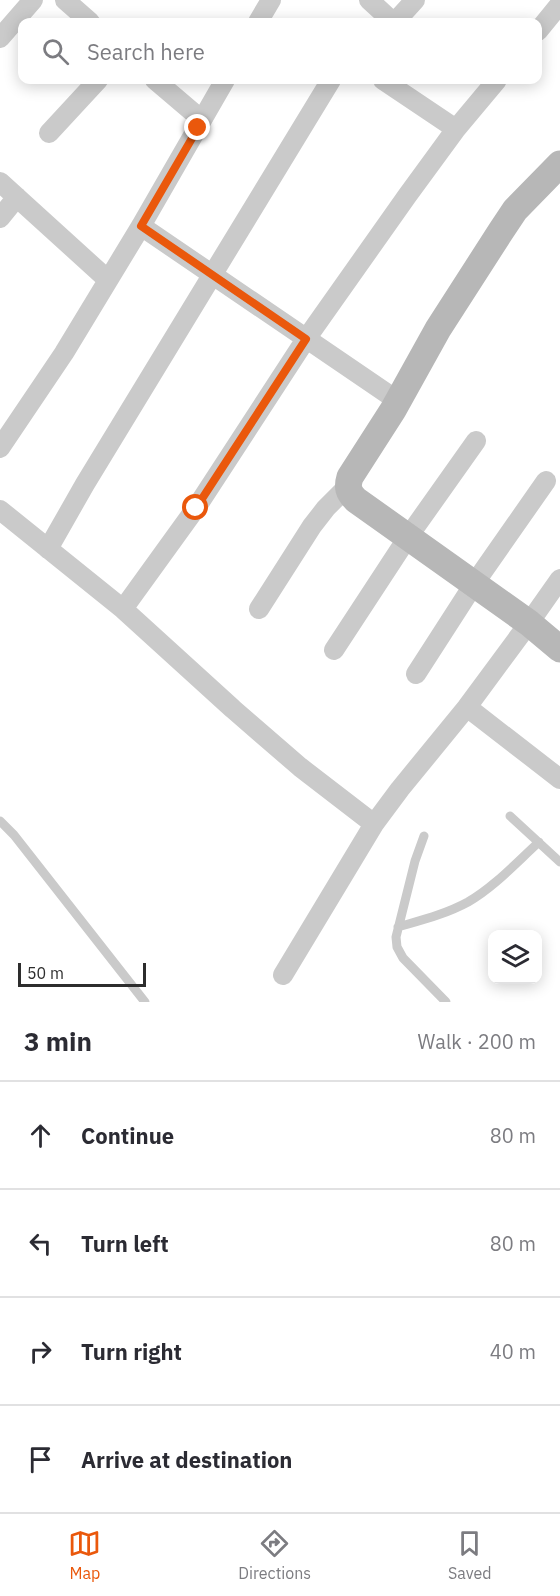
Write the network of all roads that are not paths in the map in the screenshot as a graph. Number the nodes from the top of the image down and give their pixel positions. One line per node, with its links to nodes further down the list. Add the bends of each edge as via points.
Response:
1 (33, 0): 12 (street)
2 (65, 0): 7 (street)
3 (271, 0): 8 (street)
4 (369, 0): 9 (street)
5 (415, 0): 10 (street)
6 (560, 4): 11 (street)
7 (85, 18)
8 (263, 18)
9 (389, 18)
10 (398, 18)
11 (542, 25)
12 (0, 38)
13 (94, 84): 21 (street)
14 (160, 84): 19 (street)
15 (223, 84): 19 (street)
16 (329, 84): 27 (street)
17 (389, 84): 20 (street)
18 (494, 84): 20 (street)
19 (202, 120): 26 (street)
20 (456, 129): 29 (street)
21 (49, 132)
22 (560, 164): 30 (street, via 515,210 438,329)
23 (0, 182): 24 (street)
24 (17, 198): 25 (street); 28 (street)
25 (0, 218)
26 (141, 226): 27 (street); 28 (street)
27 (212, 274): 29 (street); 37 (street)
28 (108, 280): 32 (street)
29 (306, 339): 30 (street); 40 (street, via 196,508)
30 (398, 401): 34 (street)
31 (476, 441): 36 (street)
32 (0, 448)
33 (546, 481): 39 (street)
34 (347, 487): 36 (street, via 356,500); 41 (street, via 312,526)
35 (0, 510): 37 (street)
36 (408, 537): 39 (street); 44 (street)
37 (48, 549): 40 (street)
38 (560, 579): 42 (street)
39 (474, 584): 42 (street); 45 (street)
40 (123, 609): 50 (street, via 291,759)
41 (259, 609)
42 (529, 623): 43 (street); 46 (street)
43 (560, 649)
44 (334, 650)
45 (416, 674)
46 (467, 707): 47 (street); 50 (street)
47 (560, 779)
48 (510, 816): 52 (lane)
49 (0, 821): 56 (lane)
50 (374, 824): 55 (street)
51 (424, 836): 54 (lane)
52 (539, 843): 53 (lane); 54 (lane, via 469,902)
53 (560, 862)
54 (398, 927): 57 (lane, via 396,937 403,958)
55 (283, 975)
56 (145, 1002)
57 (446, 1002)

